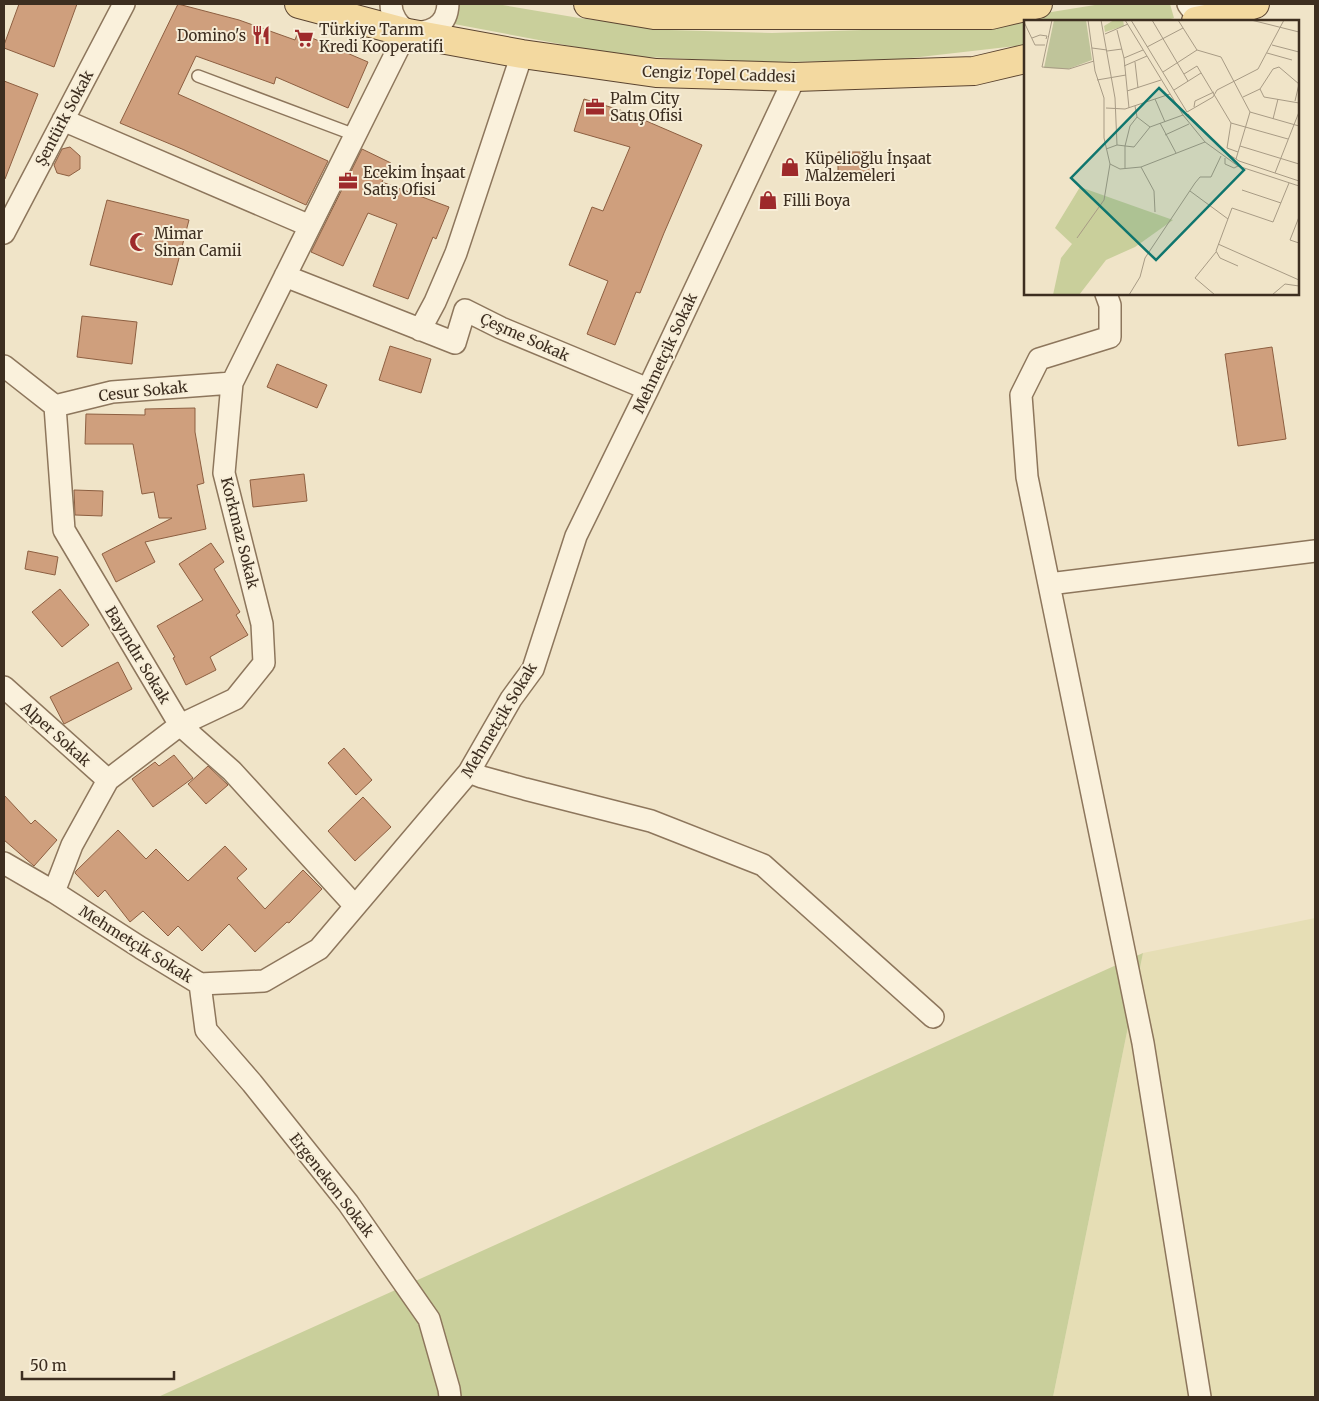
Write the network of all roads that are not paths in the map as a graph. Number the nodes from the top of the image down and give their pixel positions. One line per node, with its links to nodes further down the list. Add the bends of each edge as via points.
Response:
1 (124, 4): 14 (street, Şentürk Sokak)
2 (299, 4): 9 (main road, Cengiz Topel Caddesi)
3 (391, 4): 9 (street, via 394,18)
4 (448, 4): 9 (street, via 446,15 434,29)
5 (1038, 4): 7 (main road, via 991,15 654,15)
6 (1188, 4): 8 (street, via 1198,14 1207,17)
7 (604, 5)
8 (1230, 13)
9 (408, 33): 10 (main road, Cengiz Topel Caddesi); 15 (street, Korkmaz Sokak)
10 (522, 54): 13 (main road, Cengiz Topel Caddesi, via 656,74); 20 (street, via 456,252)
11 (1024, 59): 13 (main road, Cengiz Topel Caddesi, via 974,71)
12 (198, 76): 15 (lane)
13 (795, 77): 23 (street, Mehmetçik Sokak)
14 (63, 120): 16 (street); 17 (street, Şentürk Sokak)
15 (355, 135): 16 (street, Korkmaz Sokak)
16 (310, 226): 18 (street, Korkmaz Sokak)
17 (4, 233)
18 (285, 276): 20 (street, Çeşme Sokak); 22 (street, Korkmaz Sokak)
19 (1106, 295): 26 (street, via 1110,306 1110,337 1039,359 1021,396 1027,477)
20 (420, 330): 23 (street, Çeşme Sokak, via 454,343 465,310)
21 (4, 366): 24 (street)
22 (232, 383): 24 (street, Cesur Sokak, via 112,392); 28 (street, Korkmaz Sokak, via 224,473 262,624 264,663 236,699)
23 (648, 389): 29 (street, Mehmetçik Sokak, via 576,536 533,669 511,699)
24 (55, 406): 28 (street, Bayındır Sokak, via 64,530)
25 (1315, 550): 26 (street)
26 (1049, 584): 37 (street, via 1143,1043)
27 (4, 687): 30 (street, Alper Sokak)
28 (180, 725): 30 (street, Korkmaz Sokak); 33 (street, Bayındır Sokak, via 232,771)
29 (469, 772): 33 (street, Mehmetçik Sokak); 35 (street, via 651,820 763,865)
30 (108, 780): 32 (street, Korkmaz Sokak, via 72,845)
31 (4, 862): 32 (street, Mehmetçik Sokak)
32 (54, 892): 34 (street, Mehmetçik Sokak)
33 (355, 906): 34 (street, Mehmetçik Sokak, via 319,949 264,981)
34 (200, 984): 36 (street, Ergenekon Sokak, via 206,1030 348,1202 429,1319)
35 (933, 1017)
36 (450, 1397)
37 (1200, 1397)

